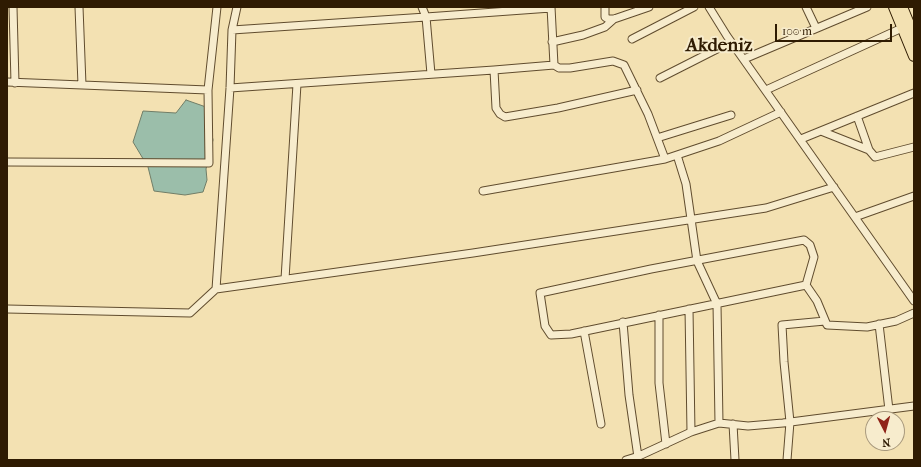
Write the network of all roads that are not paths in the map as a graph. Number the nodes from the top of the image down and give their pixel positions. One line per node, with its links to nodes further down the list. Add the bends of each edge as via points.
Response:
1 (13, 7): 31 (street)
2 (79, 7): 33 (street)
3 (217, 7): 35 (street)
4 (237, 7): 19 (street)
5 (422, 7): 15 (street)
6 (605, 7): 16 (street, via 605,17)
7 (649, 7): 16 (street)
8 (694, 7): 21 (street)
9 (806, 7): 17 (street)
10 (867, 7): 17 (street)
11 (894, 7): 18 (main road)
12 (902, 7): 20 (main road)
13 (551, 8): 15 (street); 22 (street)
14 (711, 8): 23 (street)
15 (426, 17): 19 (street); 28 (street)
16 (614, 19): 22 (street, via 605,27)
17 (816, 28): 25 (street)
18 (902, 28): 24 (main road); 37 (street)
19 (232, 30): 34 (street)
20 (914, 36)
21 (632, 39)
22 (552, 42): 26 (street)
23 (731, 42): 25 (street); 29 (street)
24 (914, 56)
25 (744, 59): 37 (street)
26 (554, 65): 27 (street); 36 (street, via 559,68 570,68 621,62)
27 (494, 70): 28 (street); 36 (street, via 496,108 498,113 506,117)
28 (431, 74): 32 (street)
29 (660, 78)
30 (7, 82): 31 (street)
31 (15, 83): 33 (street)
32 (297, 84): 34 (street); 56 (street)
33 (82, 85): 35 (street)
34 (230, 88): 58 (street)
35 (208, 90): 49 (street, via 209,163)
36 (637, 90): 43 (street)
37 (766, 90): 39 (street)
38 (914, 94): 41 (street)
39 (781, 112): 44 (street); 47 (street, via 719,141)
40 (731, 115): 43 (street)
41 (857, 116): 42 (street); 46 (street)
42 (821, 131): 44 (street); 46 (street)
43 (657, 138): 48 (street)
44 (801, 139): 50 (street)
45 (914, 147): 46 (street, via 875,157)
46 (869, 150)
47 (677, 155): 48 (street); 54 (street, via 686,184)
48 (665, 159): 51 (street)
49 (7, 162)
50 (834, 187): 53 (street); 54 (street, via 766,208)
51 (483, 191)
52 (914, 196): 53 (street)
53 (855, 217): 59 (street)
54 (691, 219): 55 (street); 56 (street)
55 (697, 261): 57 (street, via 804,240 810,245 814,257); 60 (street); 68 (street, via 540,293 545,326 552,335)
56 (285, 279): 58 (street)
57 (806, 285): 60 (street); 65 (street, via 817,301)
58 (216, 289): 62 (street, via 190,313)
59 (914, 301)
60 (717, 304): 61 (street); 72 (street)
61 (689, 308): 64 (street); 75 (street)
62 (7, 309)
63 (914, 313): 67 (street, via 896,321)
64 (659, 314): 66 (street); 76 (street, via 659,383)
65 (825, 321): 67 (street, via 827,325 867,327); 71 (street, via 782,325)
66 (623, 322): 68 (street); 77 (street, via 629,395)
67 (879, 324): 70 (street)
68 (584, 331): 73 (street)
69 (914, 406): 70 (street)
70 (889, 410): 71 (street)
71 (790, 422): 74 (street, via 748,426); 80 (street)
72 (719, 423): 74 (street); 75 (street)
73 (601, 424)
74 (733, 424): 79 (street)
75 (691, 432): 76 (street)
76 (666, 444): 77 (street)
77 (638, 457): 78 (street)
78 (626, 460)
79 (735, 460)
80 (787, 460)

